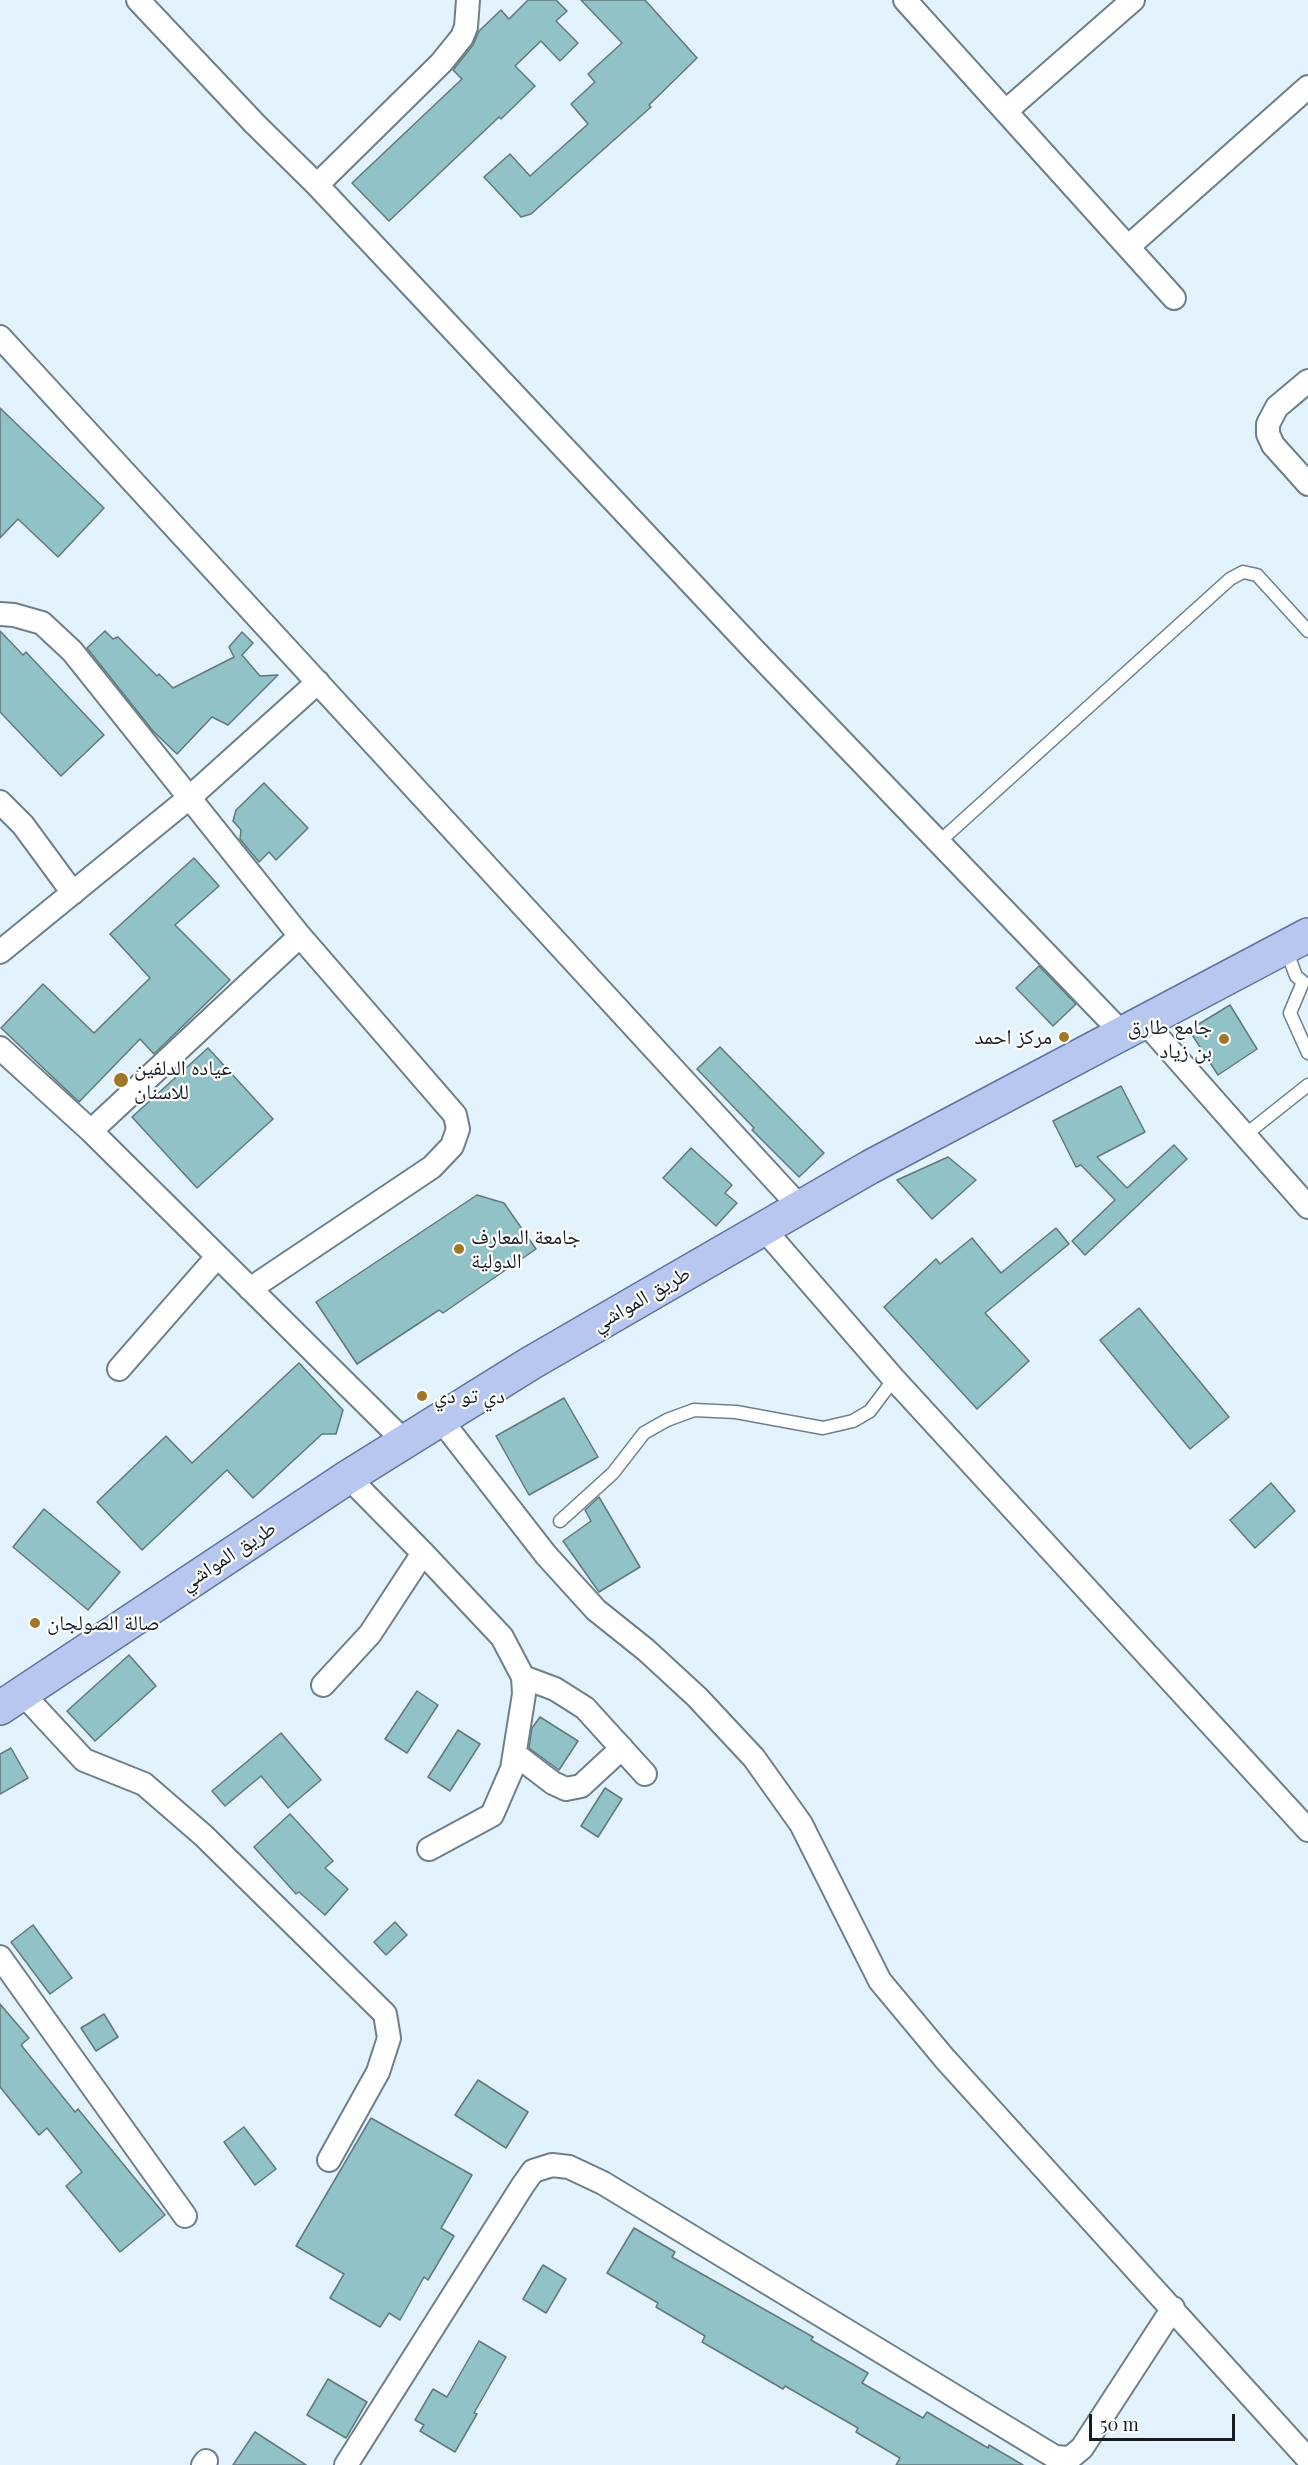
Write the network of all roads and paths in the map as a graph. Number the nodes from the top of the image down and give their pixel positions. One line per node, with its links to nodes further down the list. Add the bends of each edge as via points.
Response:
1 (138, 0): 7 (street)
2 (468, 0): 7 (street, via 462,38)
3 (905, 0): 6 (street)
4 (1133, 0): 6 (street)
5 (1308, 87): 8 (street)
6 (1006, 111): 8 (street)
7 (317, 185): 18 (street)
8 (1128, 247): 9 (street)
9 (1174, 298)
10 (0, 337): 15 (street)
11 (1308, 381): 12 (street, via 1276,407 1268,424 1273,445)
12 (1308, 484)
13 (0, 614): 16 (street, via 42,624 72,651)
14 (1308, 631): 18 (lane, via 1257,575 1244,572 1230,579)
15 (318, 682): 16 (street); 30 (street)
16 (189, 798): 19 (street); 20 (street)
17 (0, 802): 19 (street, via 23,825)
18 (939, 842): 24 (street)
19 (73, 893): 22 (street)
20 (300, 936): 28 (street); 34 (street, via 455,1115 458,1129 452,1146 432,1167)
21 (1297, 941): 23 (lane, via 1296,976); 24 (main road, طريق المواشي)
22 (0, 952)
23 (1305, 982): 26 (lane, via 1290,1013)
24 (1133, 1027): 29 (street); 30 (main road, طريق المواشي)
25 (0, 1048): 28 (street)
26 (1308, 1053)
27 (1308, 1085): 29 (lane)
28 (91, 1131): 33 (street)
29 (1245, 1135): 31 (street)
30 (800, 1207): 32 (main road, طريق المواشي)
31 (1308, 1207)
32 (763, 1228): 36 (street); 37 (main road, طريق المواشي)
33 (217, 1257): 34 (street); 35 (street)
34 (250, 1289): 38 (street)
35 (118, 1369)
36 (894, 1379): 40 (lane, via 870,1411 853,1421 824,1428 736,1412 694,1410 667,1420 644,1433 613,1473); 48 (street)
37 (441, 1420): 38 (main road, طريق المواشي); 53 (street, via 546,1555 596,1610 697,1697 754,1758 801,1824 880,1981 945,2059)
38 (405, 1442): 39 (main road, طريق المواشي)
39 (348, 1478): 41 (street); 44 (main road, طريق المواشي)
40 (560, 1521)
41 (423, 1553): 42 (street, via 502,1637); 43 (street, via 370,1634)
42 (523, 1677): 45 (street, via 555,1689 585,1708); 46 (street)
43 (323, 1685)
44 (11, 1701): 51 (street, via 84,1760 144,1784 204,1836 384,2014 389,2037 378,2072)
45 (622, 1748): 46 (street, via 581,1786 566,1789); 47 (street)
46 (514, 1754): 49 (street, via 512,1769 492,1815)
47 (645, 1774)
48 (1308, 1830)
49 (429, 1849)
50 (0, 1958): 52 (street)
51 (329, 2160)
52 (185, 2216)
53 (1173, 2308): 54 (street); 55 (street, via 1082,2448 1070,2458 1055,2457 603,2183 569,2167 552,2165 533,2171 523,2185)
54 (1308, 2459)
55 (346, 2465)

